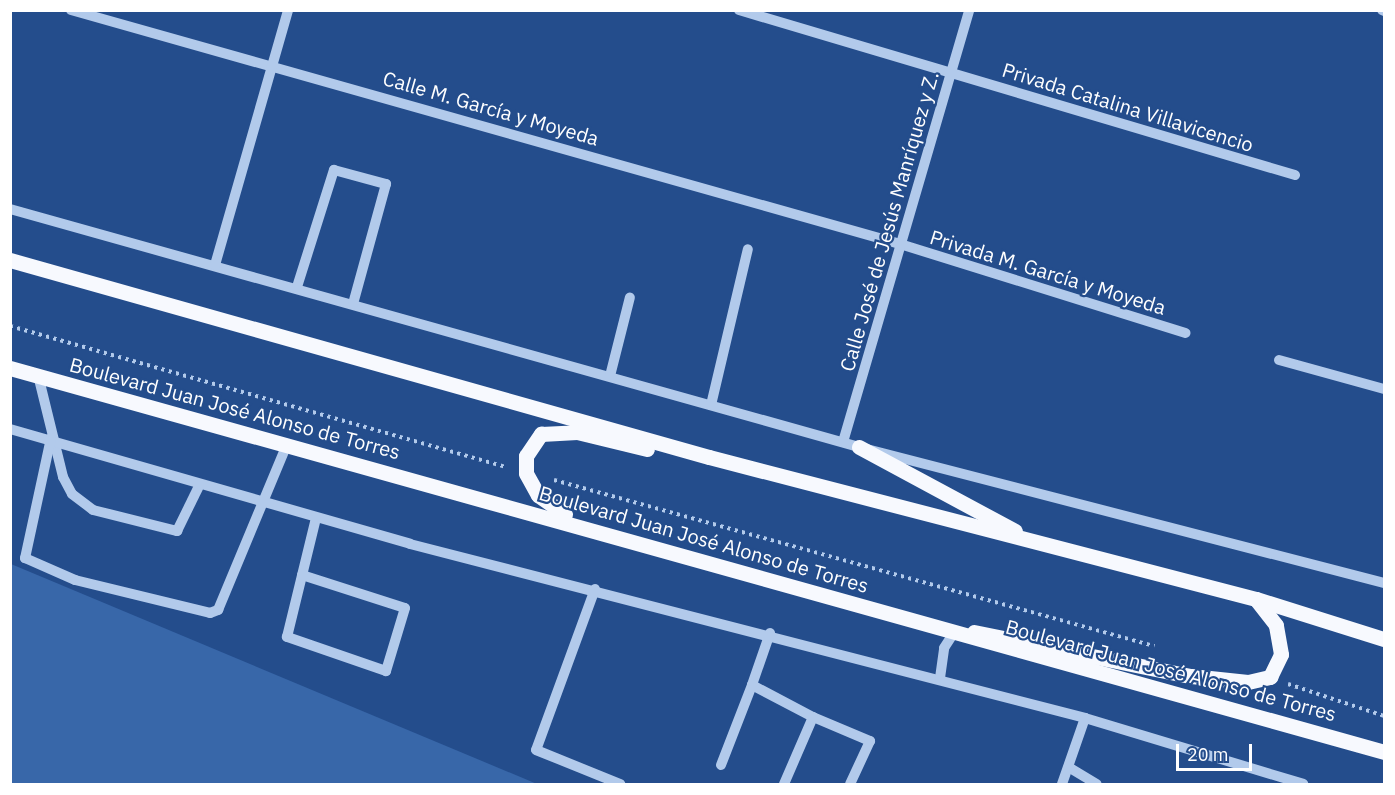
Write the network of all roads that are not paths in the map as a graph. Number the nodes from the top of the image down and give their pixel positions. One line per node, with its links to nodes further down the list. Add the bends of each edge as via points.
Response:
1 (71, 10): 5 (street, Calle M. García y Moyeda)
2 (288, 10): 5 (street)
3 (739, 10): 6 (street, Privada Catalina Villavicencio)
4 (969, 10): 6 (street, Calle José de Jesús Manríquez y Z.)
5 (273, 64): 9 (street, Calle M. García y Moyeda); 12 (street)
6 (951, 73): 7 (street, Privada Catalina Villavicencio); 9 (street, Calle José de Jesús Manríquez y Z.)
7 (1295, 175)
8 (10, 209): 12 (street)
9 (900, 244): 16 (street, Privada M. García y Moyeda); 25 (street, Calle José de Jesús Manríquez y Z.)
10 (748, 249): 22 (street)
11 (10, 260): 28 (main road)
12 (216, 265): 13 (street)
13 (297, 288): 15 (street); 15 (street, via 334,170 386,184)
14 (630, 297): 20 (street)
15 (353, 304): 20 (street)
16 (1185, 333)
17 (1279, 360): 21 (street)
18 (10, 368): 19 (main road, Boulevard Juan José Alonso de Torres)
19 (38, 375): 24 (street); 26 (main road, Boulevard Juan José Alonso de Torres)
20 (610, 376): 22 (street)
21 (1384, 390)
22 (711, 405): 25 (street)
23 (10, 429): 24 (street)
24 (51, 438): 29 (street); 29 (street, via 72,494 93,510 177,531); 30 (street, via 25,558 75,580 210,614 218,610)
25 (843, 442): 27 (street)
26 (287, 444): 30 (street); 32 (main road, Boulevard Juan José Alonso de Torres)
27 (859, 447): 33 (main road); 35 (street)
28 (709, 457): 32 (main road, via 553,430 532,442 526,472 538,495); 33 (main road)
29 (200, 484): 30 (street)
30 (265, 504): 31 (street)
31 (316, 518): 34 (street); 36 (street)
32 (582, 524): 39 (main road, Boulevard Juan José Alonso de Torres)
33 (1039, 544): 37 (main road)
34 (302, 575): 34 (street, via 287,637 386,672 405,608)
35 (1384, 583)
36 (595, 589): 38 (street); 48 (street, via 536,750)
37 (1256, 599): 39 (main road, via 1281,640 1278,666 1270,677 1224,682 1003,635); 40 (main road)
38 (770, 633): 41 (street); 42 (street)
39 (953, 634): 41 (street, via 944,648); 45 (main road, Boulevard Juan José Alonso de Torres)
40 (1384, 639)
41 (940, 678): 44 (street)
42 (752, 686): 43 (street); 46 (street)
43 (813, 717): 49 (street); 50 (street, via 870,741)
44 (1085, 718): 47 (street); 53 (street)
45 (1384, 752)
46 (721, 765)
47 (1070, 768): 51 (street); 52 (street)
48 (620, 784)
49 (784, 784)
50 (850, 784)
51 (1062, 784)
52 (1097, 784)
53 (1303, 784)

